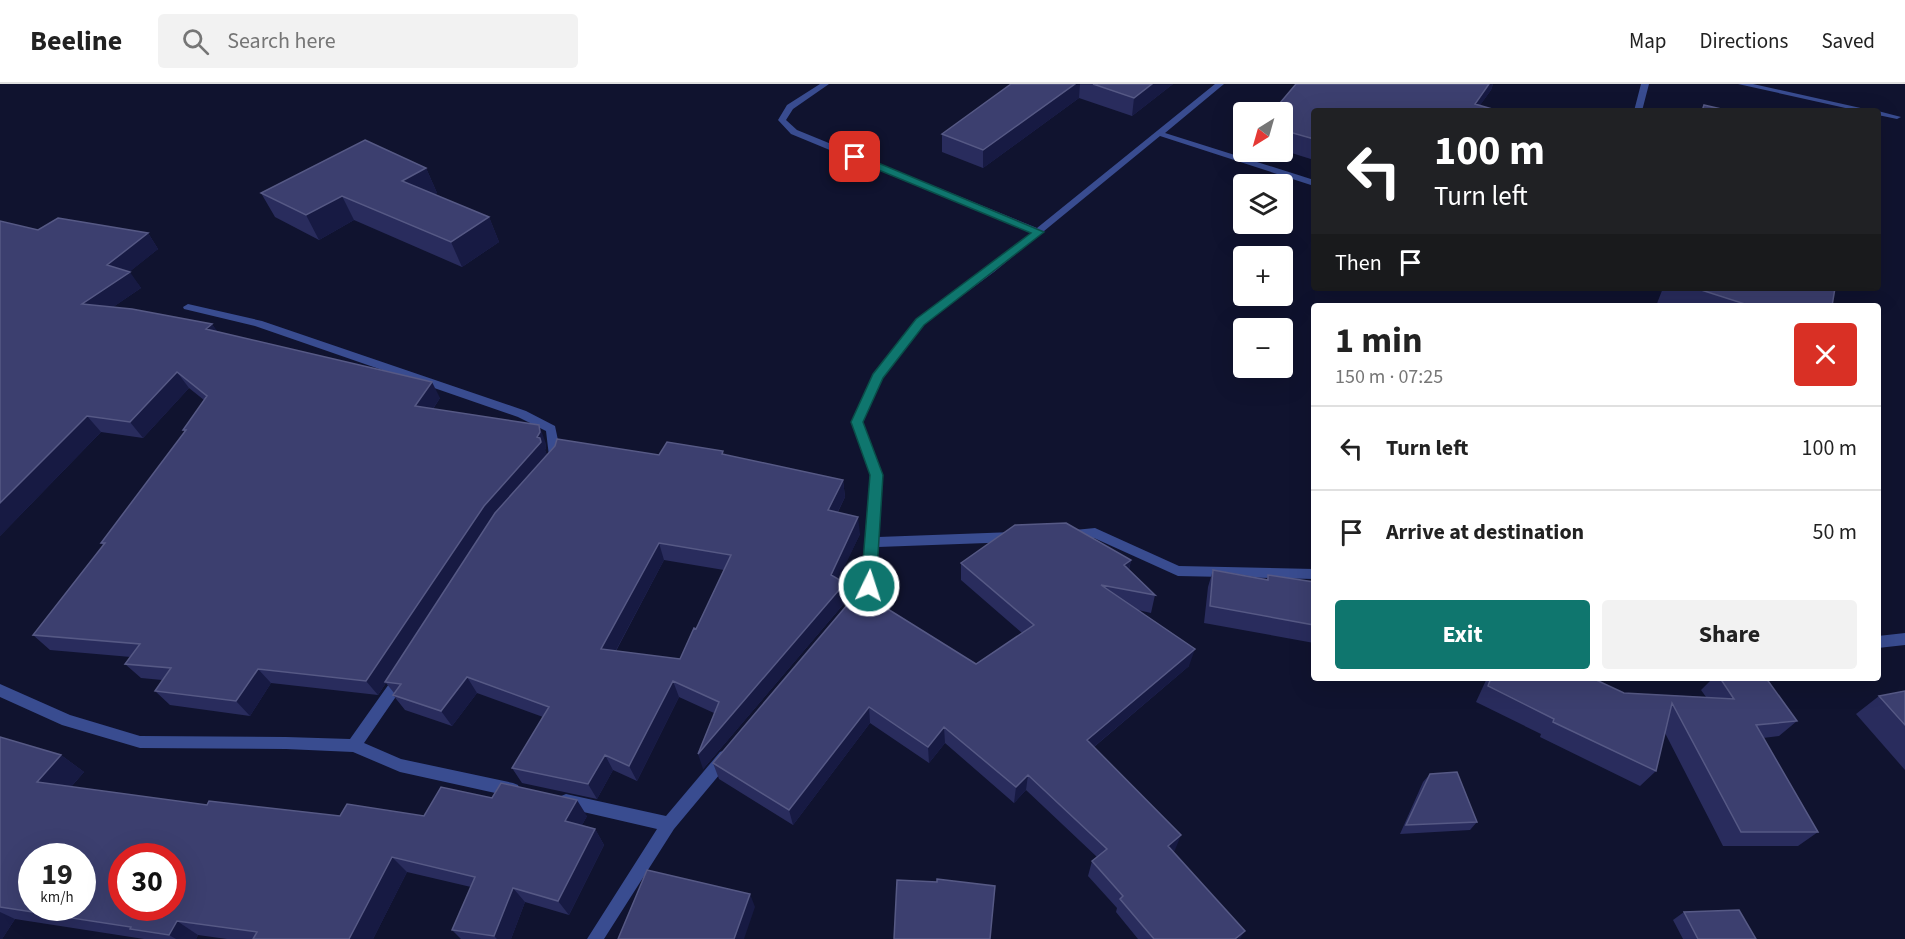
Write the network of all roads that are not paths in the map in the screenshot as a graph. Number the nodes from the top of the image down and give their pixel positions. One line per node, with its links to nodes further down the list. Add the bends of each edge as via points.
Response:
1 (825, 84): 11 (street, via 790,107 782,120 794,132)
2 (1220, 84): 9 (street)
3 (1646, 84): 5 (street)
4 (1742, 84): 6 (street)
5 (1639, 108)
6 (1856, 108)
7 (1881, 114): 8 (street)
8 (1897, 117)
9 (1158, 133): 10 (street); 11 (street)
10 (1311, 182)
11 (1038, 232): 16 (street, via 920,322 877,377 857,422 876,475)
12 (188, 307): 13 (street, via 258,323 522,414 551,429 556,459)
13 (549, 468)
14 (1060, 535): 17 (street, via 1095,533 1178,571)
15 (1024, 536): 16 (street)
16 (872, 542): 18 (street, via 869,586)
17 (1311, 574)
18 (846, 614)
19 (1905, 639): 20 (street)
20 (1881, 642)
21 (411, 663): 24 (street)
22 (0, 690): 24 (street, via 67,722 140,742)
23 (738, 742): 27 (street)
24 (354, 746): 25 (street, via 400,765)
25 (529, 793)
26 (552, 798): 27 (street)
27 (669, 824): 28 (street)
28 (595, 939)

